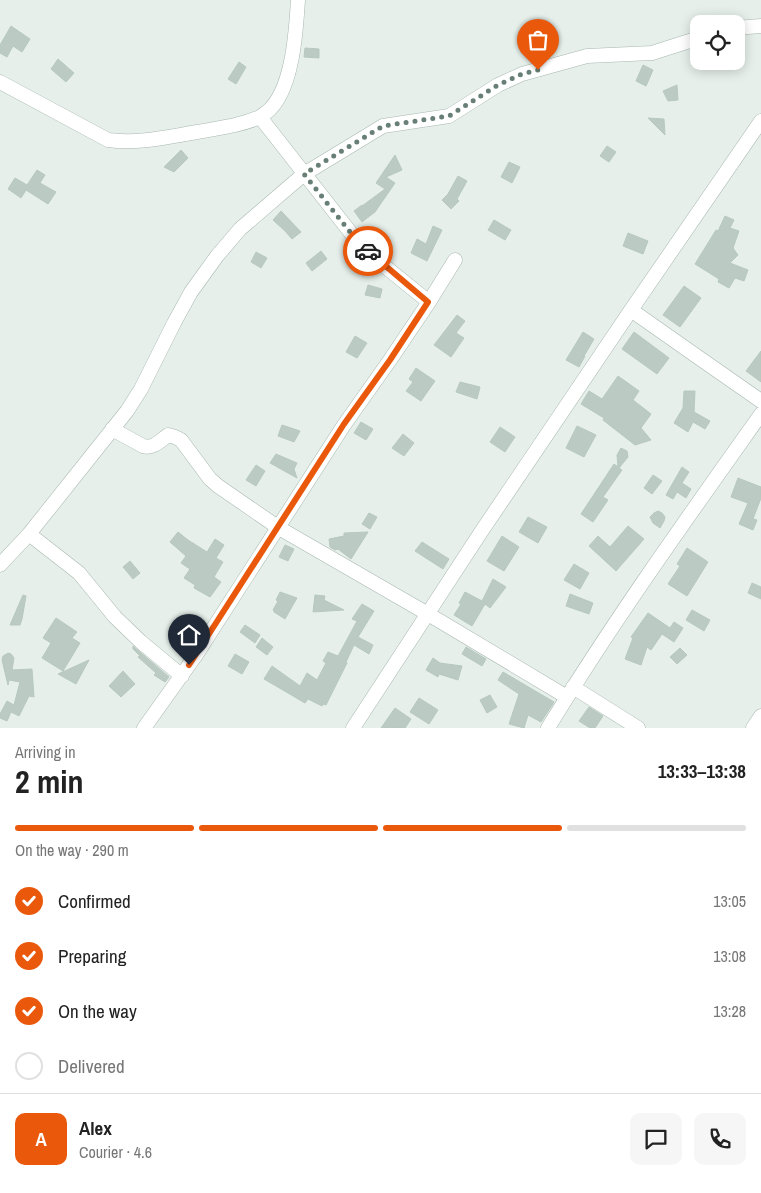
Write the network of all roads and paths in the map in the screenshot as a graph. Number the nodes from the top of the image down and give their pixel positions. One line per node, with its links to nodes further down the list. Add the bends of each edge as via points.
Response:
1 (298, 0): 6 (street, via 296,38 288,74 280,95)
2 (761, 26): 3 (street)
3 (745, 27)
4 (690, 41): 8 (street, via 652,53 587,56 522,74 449,116 383,126)
5 (0, 82): 6 (street, via 108,140 122,142 220,129)
6 (260, 117): 8 (street)
7 (761, 121): 11 (street)
8 (304, 174): 10 (street, via 372,256); 14 (street, via 240,228 216,256 174,322 141,389)
9 (455, 260): 10 (street)
10 (428, 302): 15 (street, via 344,424)
11 (631, 310): 12 (street); 18 (street)
12 (761, 401)
13 (761, 414): 20 (street)
14 (112, 429): 15 (street, via 147,447 168,436 181,440 210,479); 16 (street)
15 (278, 528): 18 (street); 19 (street)
16 (28, 534): 17 (street); 19 (street, via 79,573 114,617)
17 (0, 565)
18 (428, 614): 20 (street); 23 (street)
19 (182, 676): 22 (street)
20 (570, 692): 24 (street); 25 (street)
21 (761, 716): 26 (street)
22 (144, 728)
23 (353, 728)
24 (548, 728)
25 (638, 728)
26 (753, 728)

